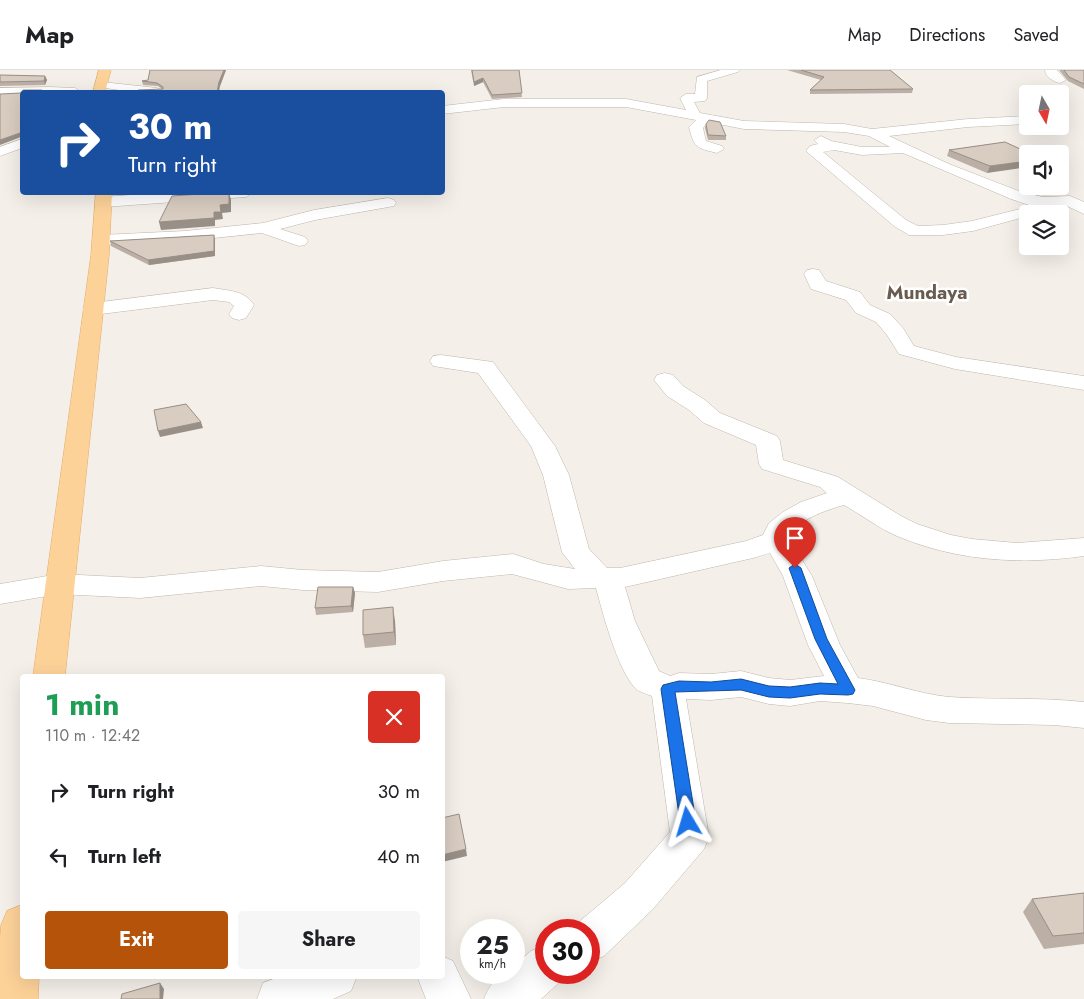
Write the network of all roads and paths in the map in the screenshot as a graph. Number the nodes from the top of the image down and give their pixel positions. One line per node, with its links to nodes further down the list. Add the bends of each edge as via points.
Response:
1 (105, 70): 5 (main road)
2 (734, 70): 10 (street, via 701,79 701,98 686,98)
3 (1051, 70): 4 (street)
4 (1060, 80)
5 (100, 89): 6 (street)
6 (119, 90)
7 (0, 92): 8 (street)
8 (20, 92)
9 (445, 110): 10 (street, via 512,103 626,102)
10 (700, 117): 12 (street, via 744,126); 16 (street, via 696,127 697,139)
11 (1019, 120): 13 (street)
12 (811, 128): 13 (street, via 844,128); 15 (street)
13 (872, 133): 17 (street)
14 (20, 144): 18 (street)
15 (828, 146): 17 (street, via 842,152); 21 (street, via 813,151 915,232 973,226 1041,208)
16 (718, 148)
17 (904, 148): 21 (street, via 974,180)
18 (0, 152)
19 (161, 195): 20 (street)
20 (104, 197): 25 (main road)
21 (1037, 202): 23 (street, via 1070,201)
22 (388, 203): 24 (street, via 314,215)
23 (1084, 209)
24 (263, 228): 25 (street); 26 (street)
25 (101, 240): 28 (main road)
26 (299, 241)
27 (813, 274): 32 (street, via 818,284 853,296 863,309 883,318 906,350 954,363)
28 (93, 309): 29 (street, via 213,294 235,296 244,305); 37 (main road)
29 (239, 314)
30 (441, 361): 36 (street, via 485,367 543,446 556,475 576,552)
31 (665, 380): 33 (street, via 712,418 768,441 770,464 829,482)
32 (1084, 383)
33 (848, 496): 34 (street, via 828,499 801,512 779,529); 35 (street, via 874,514 908,530 960,546 996,552 1040,553)
34 (775, 540): 36 (street, via 752,549); 41 (street, via 800,578 821,639)
35 (1084, 547)
36 (604, 579): 37 (street, via 568,579 513,564 378,582 261,576 140,588); 40 (street, via 637,663 647,680)
37 (59, 584): 38 (street); 39 (main road)
38 (0, 594)
39 (49, 674)
40 (668, 689): 41 (street, via 741,684 769,692 820,688); 43 (street, via 690,837 638,896)
41 (848, 690): 42 (street, via 949,710)
42 (1084, 715)
43 (600, 931)
44 (20, 950): 48 (main road)
45 (535, 976): 51 (street)
46 (329, 979): 49 (street)
47 (439, 979): 50 (street)
48 (16, 999)
49 (279, 999)
50 (449, 999)
51 (506, 999)

